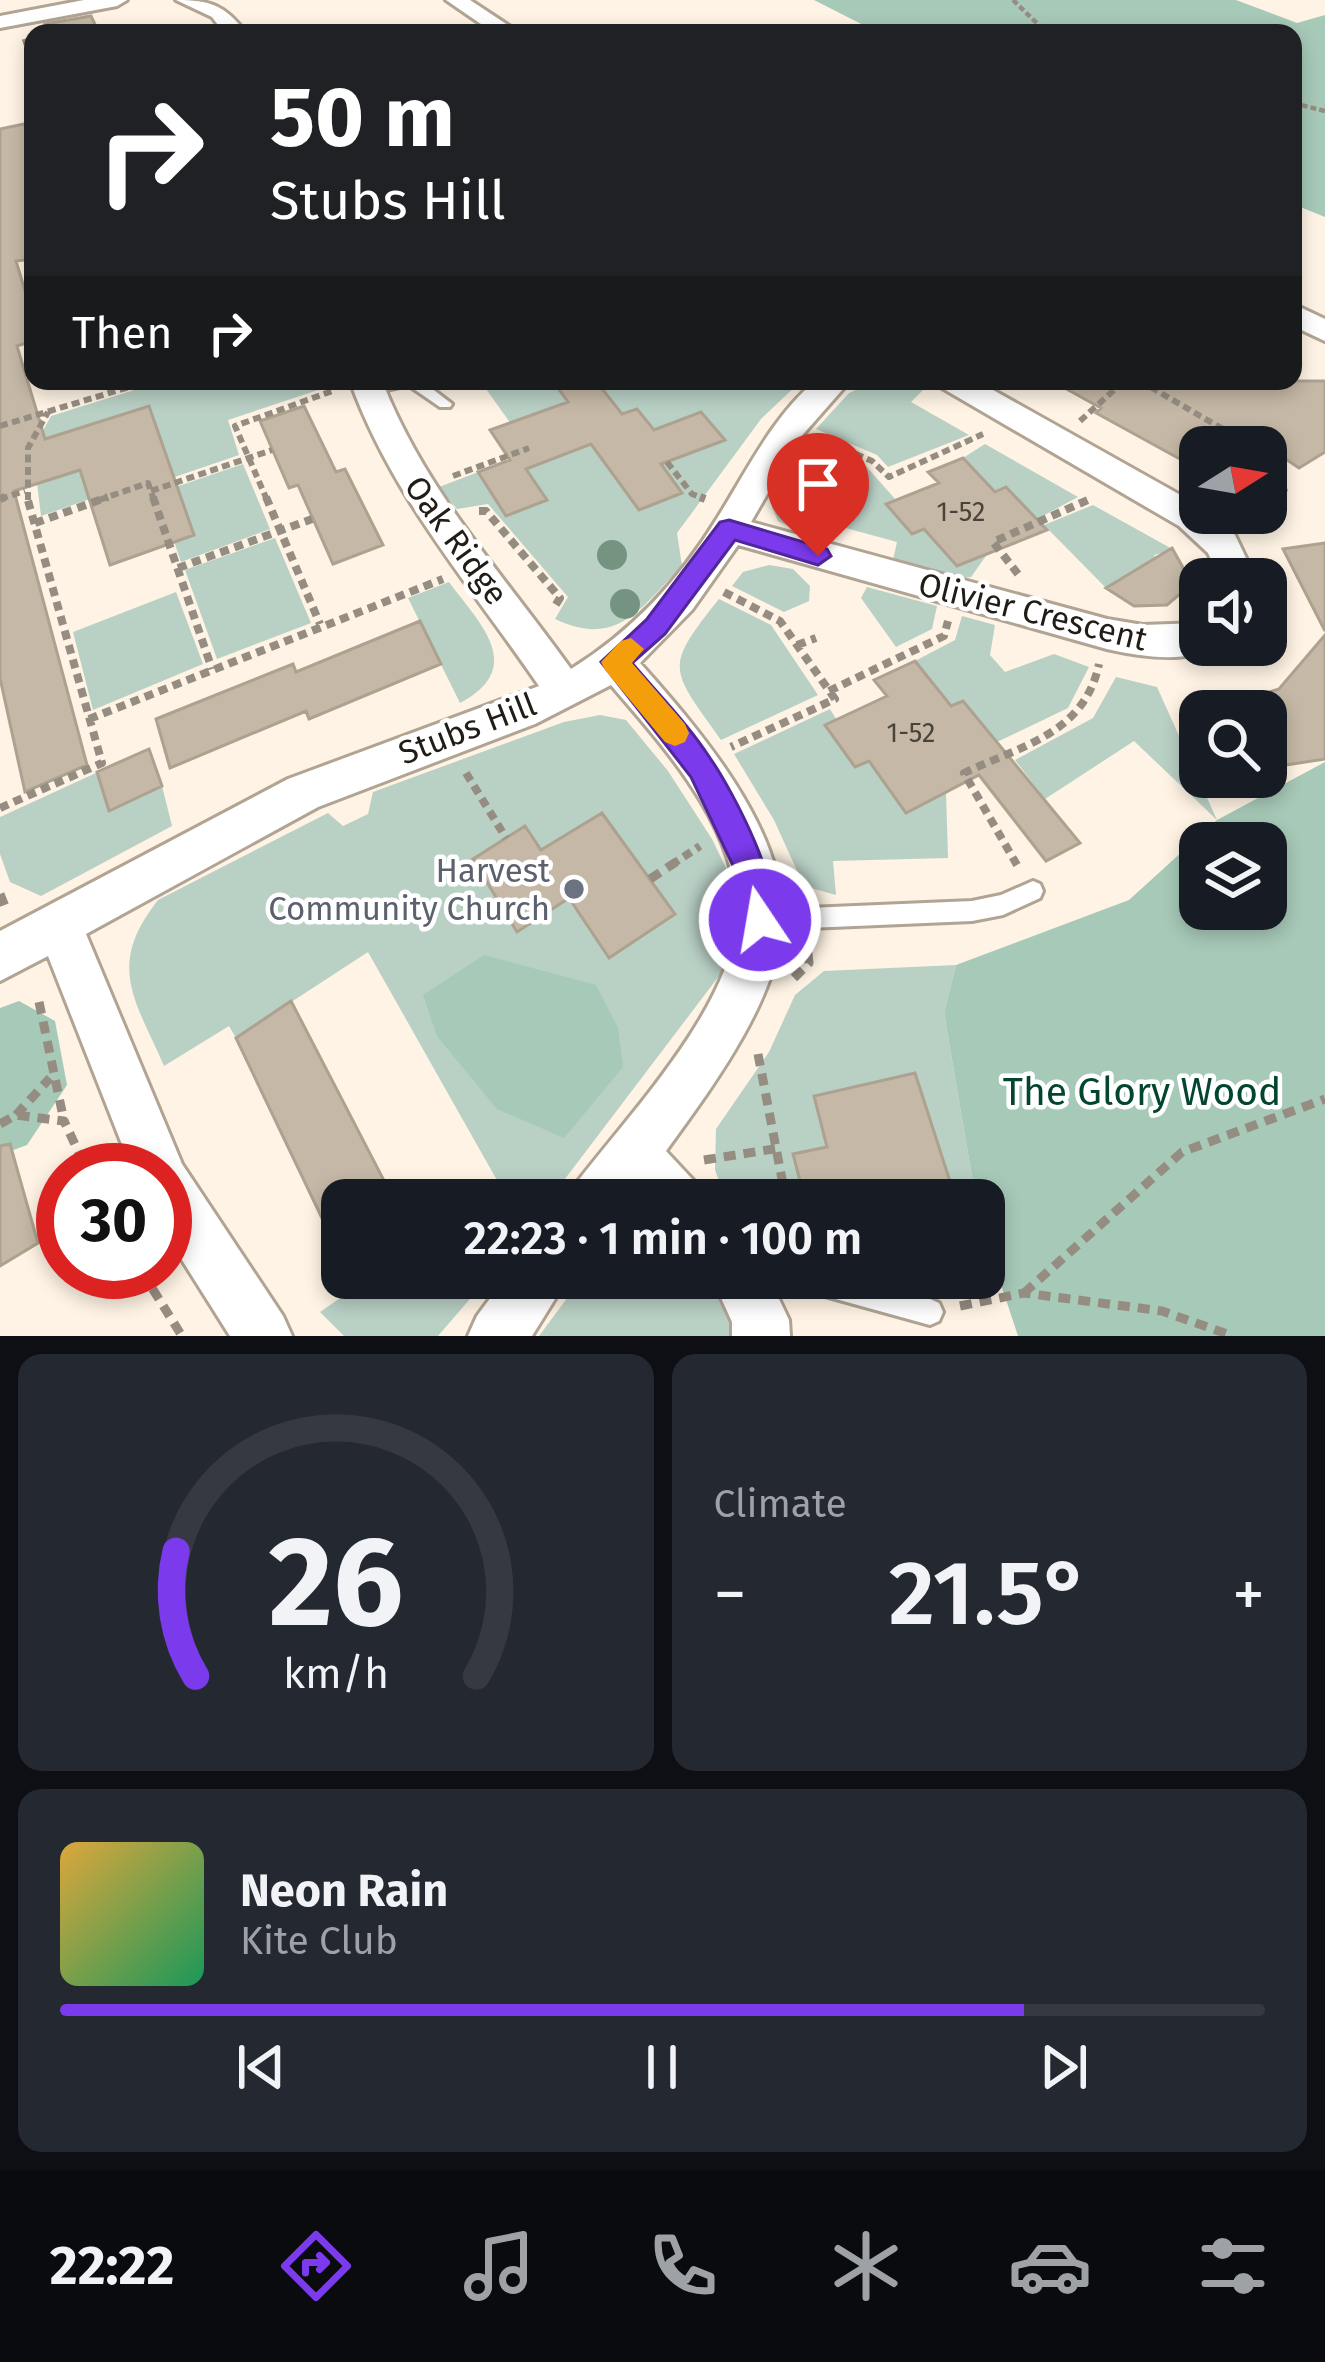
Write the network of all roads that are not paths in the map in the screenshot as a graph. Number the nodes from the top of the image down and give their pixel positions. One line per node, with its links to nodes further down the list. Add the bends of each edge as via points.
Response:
1 (117, 0): 4 (street)
2 (186, 0): 5 (street)
3 (456, 0): 6 (street)
4 (0, 22)
5 (228, 24)
6 (495, 24)
7 (353, 390): 16 (street, Oak Ridge, via 426,507)
8 (422, 390): 11 (lane)
9 (824, 390): 12 (street, Stubs Hill, via 772,450)
10 (968, 390): 13 (street, via 1191,517)
11 (445, 404)
12 (729, 529): 14 (street, Olivier Crescent, via 1107,634); 15 (street, Stubs Hill, via 656,627)
13 (1228, 558)
14 (1179, 639)
15 (615, 662): 16 (street, Stubs Hill); 19 (street, via 701,768 752,871)
16 (564, 690): 18 (street, Stubs Hill, via 346,774)
17 (1033, 891): 19 (lane, via 972,911)
18 (41, 918): 20 (street, Stubs Hill); 21 (street)
19 (760, 920): 22 (street, via 744,985)
20 (0, 957)
21 (145, 1143)
22 (632, 1153): 23 (street); 24 (street)
23 (697, 1171)
24 (613, 1179)
25 (192, 1226): 30 (street)
26 (524, 1299): 31 (street)
27 (750, 1299): 32 (street)
28 (883, 1299): 29 (lane)
29 (930, 1312)
30 (263, 1336)
31 (497, 1336)
32 (761, 1336)

